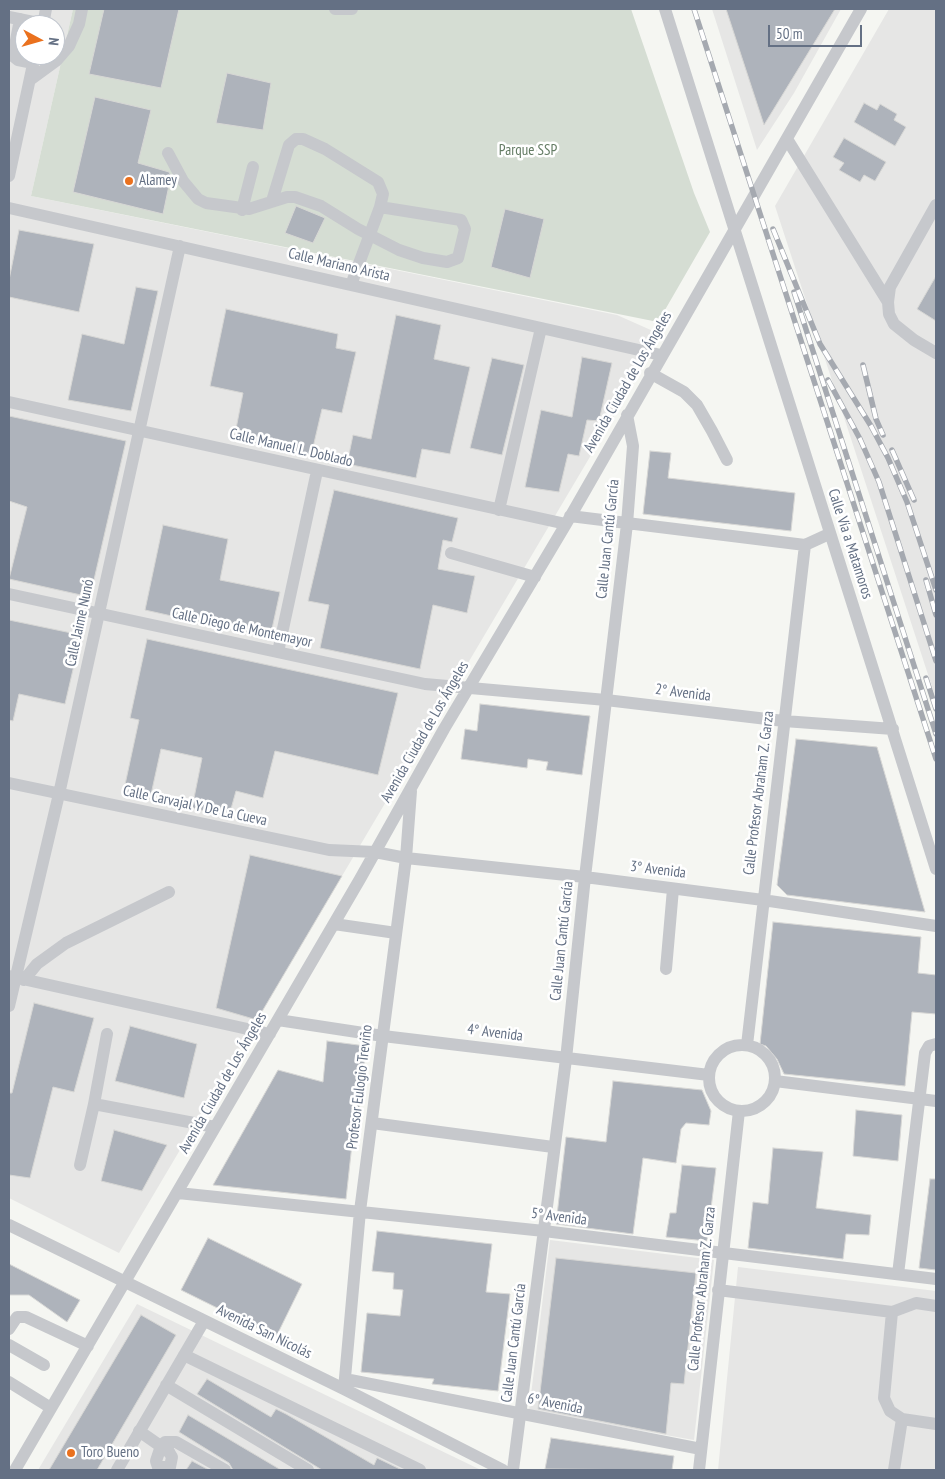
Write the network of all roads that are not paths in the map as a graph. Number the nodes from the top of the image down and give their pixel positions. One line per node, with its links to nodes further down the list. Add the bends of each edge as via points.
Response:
1 (82, 9): 9 (street, via 69,46 56,61)
2 (335, 9): 3 (street)
3 (352, 9)
4 (666, 9): 19 (street, Calle Vía a Matamoros)
5 (861, 9): 10 (street, Avenida Ciudad de Los Ángeles)
6 (14, 18): 7 (street)
7 (15, 58)
8 (33, 65): 9 (street)
9 (30, 80): 13 (street)
10 (787, 139): 19 (street, Avenida Ciudad de Los Ángeles); 23 (street)
11 (168, 153): 18 (street, via 183,182 198,199)
12 (253, 167): 18 (street)
13 (9, 176)
14 (272, 201): 16 (street, via 289,145 300,138 373,177 381,187); 18 (street, via 258,208); 20 (street, via 287,197 307,200)
15 (936, 205): 23 (street, via 890,287)
16 (380, 207): 20 (street); 20 (street, via 461,220 465,229 458,258 447,262 423,258)
17 (9, 208): 21 (street, Calle Mariano Arista)
18 (242, 210)
19 (734, 228): 26 (street, Avenida Ciudad de Los Ángeles); 36 (street, Calle Vía a Matamoros)
20 (368, 234): 22 (street)
21 (180, 246): 22 (street, Calle Mariano Arista); 30 (street, Calle Jaime Nunó)
22 (352, 285): 24 (street, Calle Mariano Arista)
23 (888, 302): 25 (street, via 894,324)
24 (541, 328): 26 (street, Calle Mariano Arista); 33 (street)
25 (936, 353)
26 (661, 355): 27 (street, Avenida Ciudad de Los Ángeles)
27 (650, 373): 29 (street, Avenida Ciudad de Los Ángeles); 31 (street, via 684,392 697,405)
28 (9, 402): 30 (street, Calle Manuel L. Doblado)
29 (627, 415): 34 (street, Avenida Ciudad de Los Ángeles); 35 (street, Calle Juan Cantú García, via 633,446)
30 (139, 430): 32 (street, Calle Manuel L. Doblado); 41 (street, Calle Jaime Nunó)
31 (727, 460)
32 (316, 471): 33 (street, Calle Manuel L. Doblado); 42 (street)
33 (499, 510): 34 (street, Calle Manuel L. Doblado)
34 (568, 520): 35 (street, Calle Manuel L. Doblado); 39 (street, Avenida Ciudad de Los Ángeles)
35 (627, 524): 37 (street, Calle Manuel L. Doblado); 44 (street, Calle Juan Cantú García)
36 (829, 534): 37 (street); 46 (street, Calle Vía a Matamoros)
37 (805, 546): 45 (street, Calle Profesor Abraham Z. Garza)
38 (450, 553): 39 (street)
39 (534, 577): 43 (street, Avenida Ciudad de Los Ángeles)
40 (9, 594): 41 (street, Calle Diego de Montemayor)
41 (98, 614): 42 (street, Calle Diego de Montemayor); 49 (street, Calle Jaime Nunó)
42 (278, 652): 43 (street, Calle Diego de Montemayor, via 425,684)
43 (469, 688): 44 (street, 2° Avenida); 48 (street, Avenida Ciudad de Los Ángeles)
44 (606, 700): 45 (street, 2° Avenida); 53 (street, Calle Juan Cantú García)
45 (784, 721): 46 (street, 2° Avenida); 56 (street, Calle Profesor Abraham Z. Garza)
46 (893, 729): 52 (street, Calle Vía a Matamoros)
47 (9, 783): 49 (street, Calle Carvajal Y De La Cueva)
48 (411, 789): 50 (street, Avenida Ciudad de Los Ángeles); 51 (street, Profesor Eulogio Treviño)
49 (59, 794): 50 (street, Calle Carvajal Y De La Cueva, via 319,848); 61 (street, Calle Jaime Nunó)
50 (375, 852): 51 (street, 3° Avenida); 57 (street, Avenida Ciudad de Los Ángeles)
51 (406, 858): 53 (street, 3° Avenida); 59 (street, Profesor Eulogio Treviño)
52 (936, 869)
53 (585, 877): 54 (street, 3° Avenida); 69 (street, Calle Juan Cantú García)
54 (673, 889): 56 (street, 3° Avenida); 60 (street)
55 (169, 892): 61 (street, via 66,943)
56 (763, 900): 58 (street, 3° Avenida); 68 (street, Calle Profesor Abraham Z. Garza)
57 (334, 924): 59 (street); 63 (street, Avenida Ciudad de Los Ángeles)
58 (936, 926)
59 (396, 933): 66 (street, Profesor Eulogio Treviño)
60 (666, 969)
61 (16, 978): 62 (street, Calle Jaime Nunó); 65 (street)
62 (9, 1006)
63 (278, 1020): 65 (street, Avenida Ciudad de Los Ángeles); 66 (street, 4° Avenida)
64 (107, 1034): 74 (street)
65 (270, 1034): 77 (street, Avenida Ciudad de Los Ángeles)
66 (383, 1036): 69 (street, 4° Avenida); 76 (street, Profesor Eulogio Treviño)
67 (936, 1044): 72 (street, via 929,1046 925,1053)
68 (747, 1045): 70 (street, via 731,1047 718,1055); 71 (street, via 768,1056 774,1067)
69 (566, 1059): 70 (street, 4° Avenida); 78 (street, Calle Juan Cantú García)
70 (709, 1075): 75 (street, via 717,1099)
71 (775, 1081): 72 (street); 75 (street, via 768,1099 760,1106)
72 (919, 1099): 73 (street); 85 (street)
73 (936, 1101)
74 (94, 1104): 77 (street); 79 (street)
75 (739, 1111): 84 (street, Calle Profesor Abraham Z. Garza)
76 (372, 1123): 78 (street); 81 (street, Profesor Eulogio Treviño)
77 (215, 1127): 80 (street, Avenida Ciudad de Los Ángeles)
78 (553, 1147): 83 (street, Calle Juan Cantú García)
79 (80, 1165)
80 (178, 1193): 81 (street, 5° Avenida); 87 (street, Avenida Ciudad de Los Ángeles)
81 (360, 1211): 83 (street, 5° Avenida); 98 (street, Profesor Eulogio Treviño)
82 (9, 1225): 87 (street, Avenida San Nicolás)
83 (544, 1231): 84 (street, 5° Avenida); 101 (street, Calle Juan Cantú García)
84 (722, 1254): 85 (street, 5° Avenida); 88 (street, Calle Profesor Abraham Z. Garza)
85 (898, 1274): 86 (street, 5° Avenida)
86 (936, 1279)
87 (125, 1283): 91 (street, Avenida San Nicolás); 94 (street, Avenida Ciudad de Los Ángeles)
88 (718, 1290): 90 (street); 105 (street, Calle Profesor Abraham Z. Garza)
89 (936, 1306): 90 (street, via 916,1303)
90 (892, 1312): 102 (street, via 884,1398 890,1410)
91 (204, 1321): 95 (street); 98 (street, Avenida San Nicolás)
92 (9, 1329): 94 (street, via 17,1316 26,1317)
93 (9, 1345): 96 (street)
94 (88, 1346): 100 (street, Avenida Ciudad de Los Ángeles)
95 (184, 1355): 99 (street); 110 (street)
96 (44, 1365)
97 (9, 1382): 100 (street)
98 (345, 1384): 101 (street, 6° Avenida); 111 (street, Avenida San Nicolás)
99 (166, 1385): 104 (street); 109 (street)
100 (51, 1408): 106 (street, Avenida Ciudad de Los Ángeles)
101 (521, 1414): 105 (street, 6° Avenida); 111 (street, Calle Juan Cantú García)
102 (902, 1419): 103 (street); 113 (street)
103 (936, 1424)
104 (140, 1431): 107 (street); 108 (street, bridge, via 169,1452 172,1457 170,1467 158,1467 156,1461 161,1446 173,1442)
105 (701, 1449): 112 (street, Calle Profesor Abraham Z. Garza)
106 (15, 1470)
107 (116, 1470)
108 (225, 1470)
109 (308, 1470)
110 (420, 1470)
111 (504, 1470)
112 (698, 1470)
113 (894, 1470)

